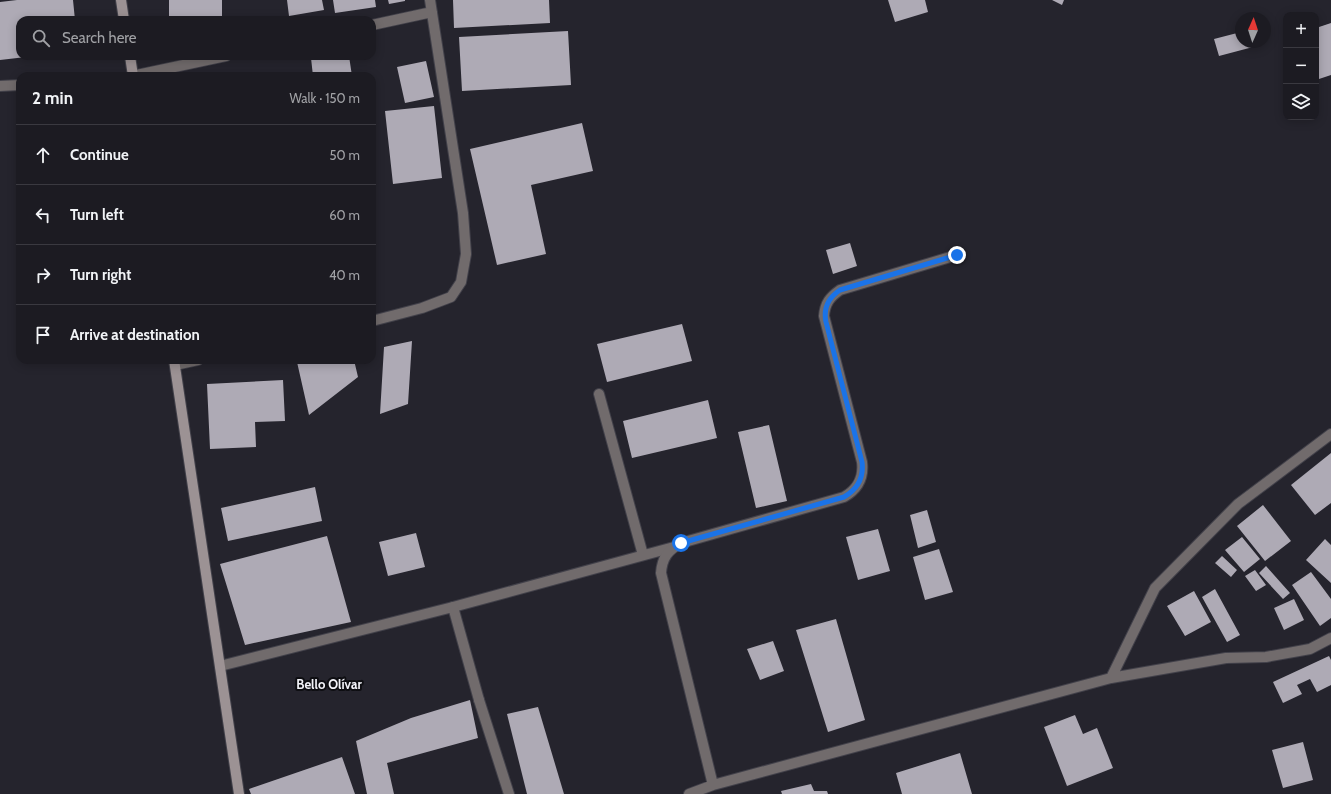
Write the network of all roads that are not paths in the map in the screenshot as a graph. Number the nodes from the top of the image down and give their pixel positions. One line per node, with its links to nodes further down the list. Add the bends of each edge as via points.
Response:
1 (121, 0): 4 (street)
2 (430, 0): 3 (street)
3 (432, 12): 5 (street); 13 (street, via 463,213 466,254 461,282 450,297 422,308)
4 (123, 16)
5 (376, 24)
6 (131, 60): 8 (street)
7 (207, 60): 9 (street)
8 (132, 72)
9 (152, 72)
10 (16, 85): 11 (street)
11 (0, 86)
12 (957, 255): 17 (street, via 840,290 827,302 824,316 862,462 862,476 855,489 844,497)
13 (376, 320)
14 (174, 364): 21 (street)
15 (599, 394): 18 (street)
16 (1331, 434): 22 (street, via 1238,504 1154,588)
17 (674, 547): 18 (street); 23 (street, via 664,558 661,573)
18 (643, 555): 19 (street)
19 (453, 607): 21 (street); 26 (street)
20 (1331, 638): 22 (street, via 1310,649 1266,657 1226,658)
21 (220, 666): 25 (street)
22 (1111, 678): 23 (street)
23 (713, 785): 24 (street)
24 (694, 793)
25 (239, 794)
26 (509, 794)

